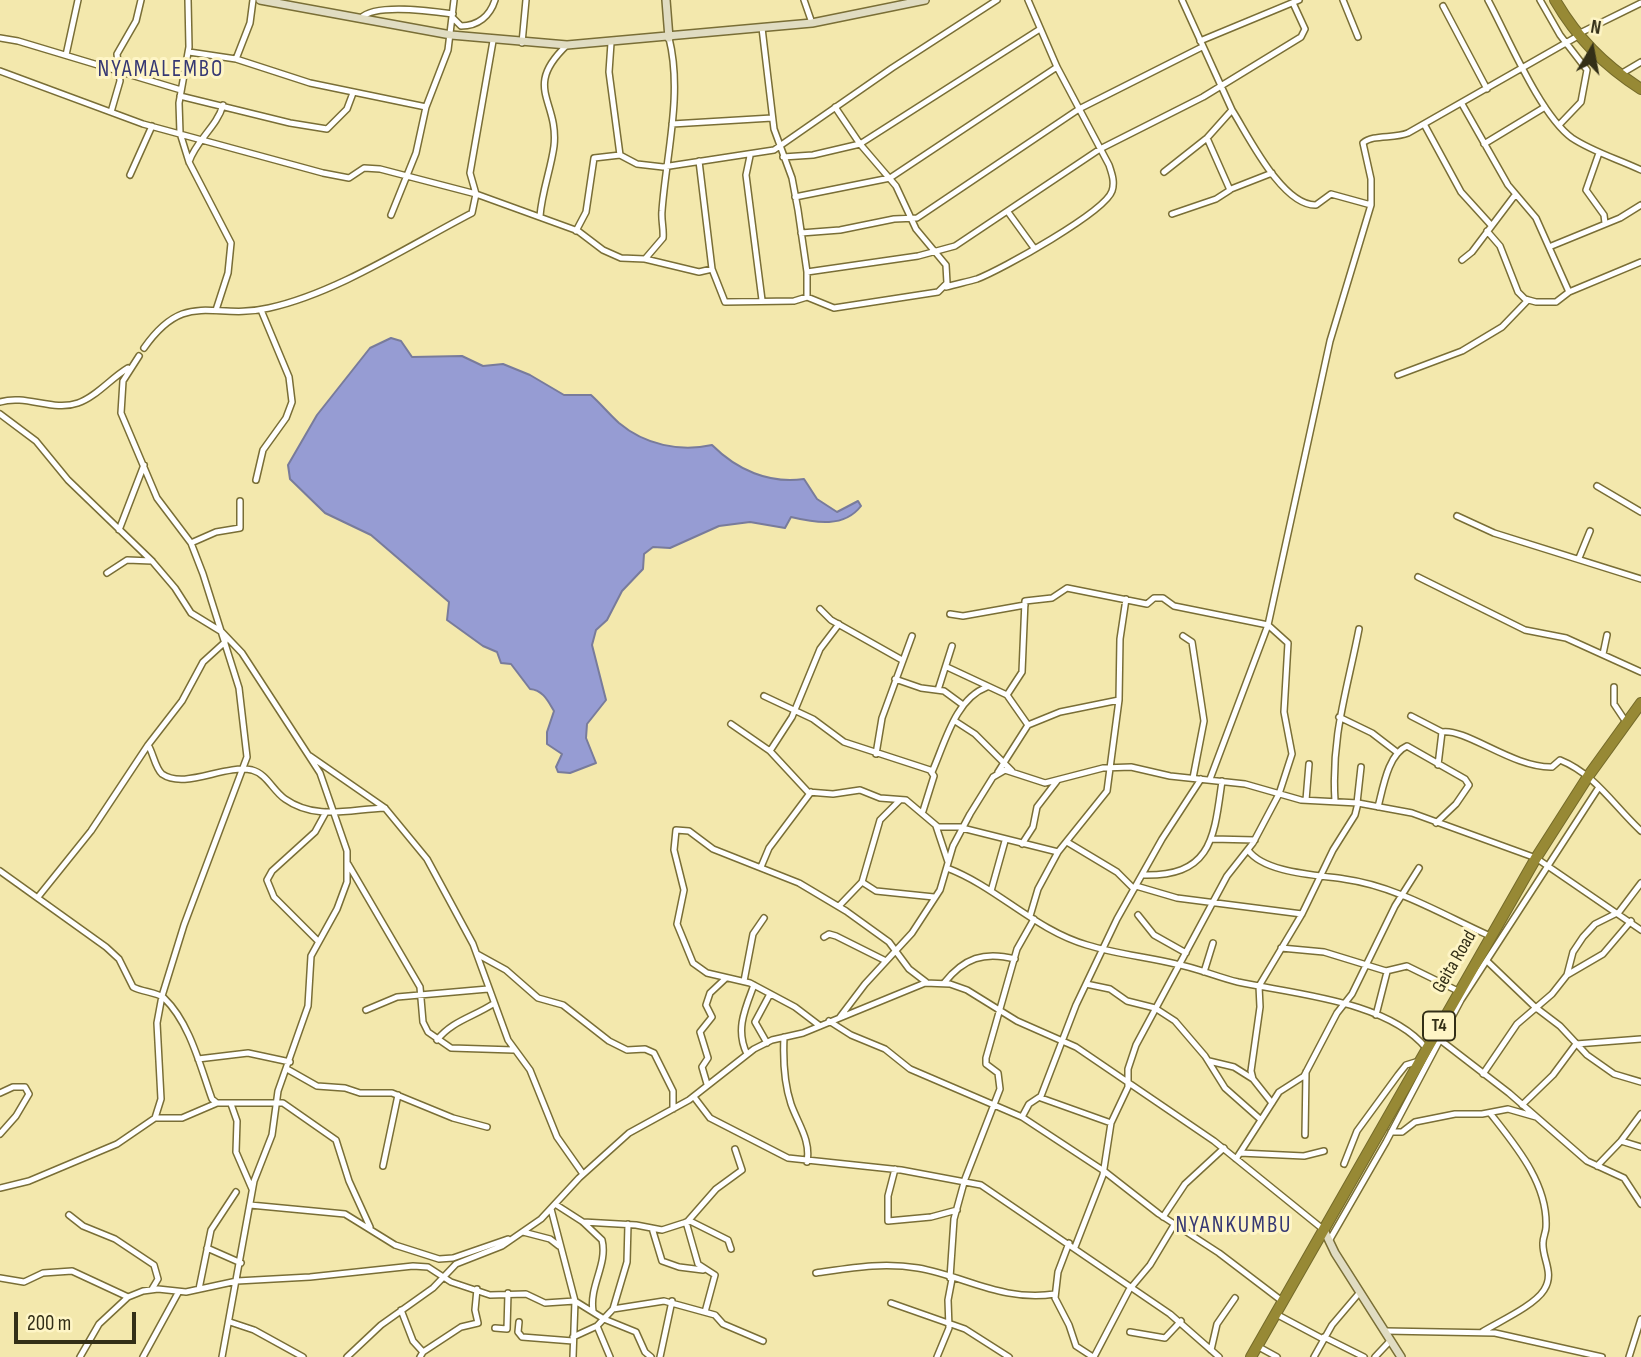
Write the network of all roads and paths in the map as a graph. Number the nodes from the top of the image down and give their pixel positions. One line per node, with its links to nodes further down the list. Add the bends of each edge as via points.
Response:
1 (78, 0): 39 (street)
2 (141, 0): 45 (street, via 136,21 117,54)
3 (188, 0): 38 (street)
4 (253, 0): 40 (street)
5 (260, 0): 23 (street)
6 (454, 0): 22 (street)
7 (495, 0): 22 (street, via 490,13 474,24 461,26)
8 (526, 0): 33 (street)
9 (666, 0): 31 (street)
10 (804, 0): 24 (street)
11 (925, 0): 24 (street)
12 (997, 0): 55 (street)
13 (1028, 0): 26 (street)
14 (1182, 0): 36 (street)
15 (1343, 0): 29 (street)
16 (1488, 0): 43 (street)
17 (1540, 0): 35 (street)
18 (1555, 0): 28 (highway)
19 (1296, 1): 36 (street); 47 (street, via 1303,36)
20 (1641, 3): 28 (street)
21 (1443, 6): 48 (street)
22 (452, 16): 23 (street, via 381,9); 27 (street)
23 (361, 18): 27 (street)
24 (812, 23): 25 (street)
25 (762, 29): 31 (street); 60 (street)
26 (1040, 29): 42 (street); 68 (street)
27 (451, 35): 32 (street); 54 (street)
28 (1578, 35): 35 (street); 46 (highway)
29 (1358, 37)
30 (0, 38): 39 (street)
31 (669, 38): 34 (street); 61 (street, via 673,51)
32 (493, 41): 33 (street); 86 (street, via 470,173)
33 (522, 43): 37 (street)
34 (611, 43): 37 (street); 73 (street, via 609,72)
35 (1566, 43): 43 (street); 63 (street, via 1587,74 1581,102)
36 (1201, 44): 47 (street); 57 (street)
37 (567, 45): 94 (street, via 544,76 554,145)
38 (189, 52): 40 (street); 50 (street)
39 (66, 55): 45 (street)
40 (236, 59): 51 (street)
41 (1641, 62): 46 (street)
42 (1057, 67): 57 (street); 84 (street)
43 (1524, 67): 48 (street); 56 (street)
44 (0, 71): 59 (street)
45 (118, 72): 50 (street); 59 (street, via 119,87)
46 (1619, 75): 49 (highway)
47 (1220, 86): 58 (street); 71 (street)
48 (1488, 89): 52 (street)
49 (1641, 89)
50 (181, 93): 53 (street); 65 (street)
51 (353, 93): 53 (street, via 347,109 327,128); 54 (street)
52 (1462, 104): 62 (street); 69 (street)
53 (223, 105): 66 (street)
54 (426, 107): 82 (street)
55 (835, 107): 68 (street); 70 (street)
56 (1545, 107): 63 (street); 69 (street)
57 (1079, 109): 71 (street); 95 (street)
58 (1232, 110): 67 (street); 81 (street)
59 (111, 112): 64 (street)
60 (772, 118): 61 (street); 70 (street)
61 (672, 124): 78 (street)
62 (1424, 124): 89 (street, via 1396,138 1369,138 1363,143); 97 (street, via 1461,192)
63 (1559, 125): 72 (street)
64 (152, 126): 65 (street); 83 (street)
65 (180, 133): 66 (street); 77 (street)
66 (202, 138): 77 (street); 82 (street, via 346,178 368,167)
67 (1207, 138): 80 (street); 85 (street)
68 (860, 144): 75 (street); 84 (street)
69 (1484, 144): 87 (street)
70 (780, 147): 74 (street); 75 (street)
71 (1100, 149): 91 (street); 101 (street, via 1114,179 1111,194 1092,215)
72 (1598, 153): 79 (street); 96 (street, via 1586,190)
73 (620, 155): 78 (street, via 646,166); 98 (street, via 594,158 586,212)
74 (750, 156): 76 (street); 111 (street, via 746,174)
75 (783, 157): 88 (street)
76 (699, 161): 78 (street); 106 (street)
77 (189, 162): 113 (street, via 231,243 228,273)
78 (668, 166): 103 (street, via 663,238)
79 (1641, 170)
80 (1164, 172)
81 (1272, 173): 85 (street); 89 (street, via 1311,206 1331,194)
82 (408, 174): 86 (street); 93 (street)
83 (130, 175)
84 (890, 178): 88 (street); 95 (street)
85 (1231, 189): 92 (street)
86 (476, 194): 94 (street); 114 (street, via 472,213 338,284)
87 (1515, 195): 97 (street); 100 (street, via 1536,218)
88 (795, 197): 99 (street)
89 (1371, 205): 139 (street, via 1329,341)
90 (1641, 205): 96 (street)
91 (1008, 212): 101 (street); 102 (street, via 955,246)
92 (1172, 214)
93 (391, 215)
94 (540, 216): 98 (street)
95 (911, 219): 99 (street); 102 (street)
96 (1605, 223): 100 (street)
97 (1489, 227): 104 (street); 112 (street, via 1518,292)
98 (576, 231): 103 (street, via 620,257)
99 (801, 233): 107 (street)
100 (1549, 247): 109 (street)
101 (1034, 248): 108 (street, via 977,279)
102 (937, 252): 107 (street); 108 (street, via 949,273)
103 (645, 259): 106 (street, via 699,272)
104 (1462, 260)
105 (1641, 262): 109 (street)
106 (712, 269): 111 (street, via 725,302)
107 (807, 272): 110 (street)
108 (945, 287): 110 (street, via 926,296 832,309)
109 (1569, 292): 112 (street, via 1551,303)
110 (807, 297): 111 (street)
111 (762, 300)
112 (1528, 300): 118 (street, via 1507,323 1462,351)
113 (216, 310): 114 (street); 115 (street, via 171,317)
114 (261, 310): 122 (street, via 292,394 290,411 263,450)
115 (144, 348)
116 (139, 356): 117 (street)
117 (130, 366): 119 (street, via 76,404); 121 (street, via 120,404)
118 (1398, 375)
119 (0, 402)
120 (0, 414): 127 (street, via 36,441)
121 (144, 464): 127 (street); 129 (street, via 157,498)
122 (256, 480)
123 (1597, 486): 125 (street)
124 (240, 501): 129 (street, via 240,528)
125 (1641, 512)
126 (1457, 516): 130 (street, via 1494,533)
127 (119, 530): 131 (street)
128 (1590, 531): 130 (street)
129 (191, 543): 142 (street)
130 (1579, 558): 134 (street)
131 (152, 561): 132 (street, via 127,560); 142 (street, via 191,613)
132 (107, 573)
133 (1418, 577): 148 (street, via 1525,630 1566,638)
134 (1641, 579)
135 (1126, 599): 136 (street, via 1067,589 1052,598 1027,599); 139 (street, via 1149,604 1154,597 1163,598 1174,606); 158 (street)
136 (1025, 605): 138 (street, via 963,616); 156 (street, via 1023,672)
137 (820, 609): 140 (street)
138 (950, 614)
139 (1268, 622): 187 (street); 192 (street, via 1288,643 1284,712 1292,754)
140 (839, 624): 149 (street); 161 (street, via 820,649)
141 (1359, 629): 164 (street)
142 (222, 632): 146 (street); 174 (street, via 266,688)
143 (1607, 635): 148 (street)
144 (912, 636): 149 (street)
145 (1183, 636): 185 (street, via 1192,642 1203,714)
146 (225, 642): 170 (street, via 203,662 182,701); 180 (street, via 243,709)
147 (952, 646): 150 (street)
148 (1603, 654): 151 (street)
149 (902, 660): 152 (street)
150 (947, 667): 154 (street); 155 (street)
151 (1641, 673)
152 (895, 680): 155 (street); 173 (street)
153 (1614, 687): 166 (street, via 1615,704)
154 (988, 688): 156 (street); 160 (street)
155 (938, 690): 160 (street)
156 (1007, 695): 168 (street)
157 (764, 696): 161 (street)
158 (1119, 700): 168 (street, via 1060,712); 178 (street)
159 (1641, 703): 166 (highway, Geita Road / T4)
160 (964, 705): 165 (street)
161 (795, 711): 171 (street); 173 (street, via 844,742)
162 (1640, 714): 184 (street)
163 (1411, 716): 169 (street)
164 (1339, 717): 172 (street, via 1372,733); 195 (street)
165 (955, 721): 175 (street); 182 (street)
166 (1626, 723): 184 (highway, Geita Road / T4)
167 (732, 724): 171 (street)
168 (1028, 725): 175 (street)
169 (1442, 732): 177 (street); 184 (street, via 1465,736 1528,764 1552,767 1560,760)
170 (148, 744): 180 (street, via 160,772 169,776 194,779 216,771); 226 (street, via 86,838)
171 (770, 751): 191 (street)
172 (1398, 753): 177 (street, via 1407,746); 197 (street)
173 (876, 754): 182 (street)
174 (308, 755): 198 (street); 201 (street)
175 (1004, 762): 181 (street); 183 (street)
176 (1309, 764): 194 (street)
177 (1438, 765): 202 (street, via 1465,779 1469,786)
178 (1111, 767): 185 (street); 188 (street); 209 (street, via 1104,797)
179 (1361, 767): 196 (street)
180 (244, 769): 200 (street, via 258,773 288,801); 265 (street)
181 (1012, 771): 183 (street); 188 (street, via 1039,782)
182 (932, 772): 199 (street)
183 (998, 772): 204 (street)
184 (1591, 777): 190 (street); 213 (highway, Geita Road / T4)
185 (1193, 778): 186 (street)
186 (1201, 779): 187 (street); 220 (street)
187 (1210, 779): 189 (street)
188 (1058, 781): 210 (street, via 1037,807 1033,827)
189 (1222, 781): 192 (street); 206 (street)
190 (1599, 787): 205 (street); 215 (street)
191 (811, 792): 193 (street, via 860,790 880,799); 217 (street, via 769,848)
192 (1279, 794): 194 (street); 207 (street)
193 (901, 800): 199 (street); 222 (street, via 880,820)
194 (1306, 800): 195 (street)
195 (1335, 801): 196 (street)
196 (1357, 803): 197 (street); 221 (street, via 1355,815)
197 (1378, 807): 202 (street)
198 (385, 808): 201 (street); 245 (street, via 427,859)
199 (922, 811): 203 (street)
200 (326, 812): 201 (street); 240 (street, via 315,832 267,880 274,897)
201 (336, 814): 214 (street)
202 (1436, 823): 213 (street)
203 (936, 826): 204 (street); 216 (street)
204 (962, 828): 208 (street); 216 (street)
205 (1641, 831)
206 (1212, 839): 207 (street); 220 (street, via 1187,870)
207 (1255, 840): 211 (street)
208 (1006, 841): 210 (street); 225 (street)
209 (1067, 842): 212 (street); 224 (street)
210 (1022, 844): 212 (street)
211 (1248, 850): 221 (street, via 1258,860 1293,873); 229 (street, via 1227,876)
212 (1058, 852): 235 (street, via 1038,889)
213 (1536, 858): 215 (street); 238 (highway, Geita Road / T4)
214 (348, 864): 240 (street, via 341,900); 266 (street, via 409,965)
215 (1546, 864): 231 (street); 249 (street)
216 (948, 866): 225 (street); 227 (street)
217 (761, 867): 230 (street); 255 (street, via 713,849 689,831 676,830 674,850 684,890 678,927 693,963)
218 (1419, 868): 228 (street)
219 (0, 871): 226 (street)
220 (1142, 875): 224 (street)
221 (1321, 876): 228 (street, via 1352,880); 232 (street)
222 (862, 883): 227 (street, via 883,892); 230 (street)
223 (1641, 883): 231 (street)
224 (1135, 888): 229 (street); 244 (street)
225 (991, 891): 235 (street)
226 (38, 897): 265 (street, via 114,954 130,985)
227 (934, 897): 243 (street)
228 (1403, 897): 238 (street); 251 (street)
229 (1215, 901): 232 (street); 246 (street)
230 (839, 906): 243 (street)
231 (1619, 912): 236 (street); 254 (street, via 1583,937)
232 (1302, 914): 242 (street)
233 (1138, 915): 246 (street, via 1154,935)
234 (764, 918): 256 (street, via 754,934)
235 (1032, 918): 244 (street, via 1072,940); 247 (street)
236 (1631, 921): 237 (street); 254 (street, via 1603,954)
237 (1641, 930)
238 (1490, 936): 263 (highway, Geita Road / T4)
239 (824, 937): 248 (street, via 839,937)
240 (318, 941): 290 (street, via 308,969 308,1006)
241 (1213, 943): 252 (street)
242 (1281, 948): 251 (street, via 1324,952); 261 (street)
243 (896, 949): 248 (street); 257 (street, via 909,969)
244 (1105, 949): 250 (street); 259 (street)
245 (477, 953): 262 (street); 308 (street, via 506,970 538,998 563,1005 609,1041 627,1050 654,1053 673,1091)
246 (1186, 953): 250 (street)
247 (1014, 959): 258 (street, via 976,957); 272 (street)
248 (886, 961): 274 (street)
249 (1487, 961): 269 (street); 278 (street)
250 (1180, 964): 252 (street); 270 (street)
251 (1366, 965): 253 (street); 267 (street)
252 (1204, 972): 261 (street)
253 (1387, 972): 263 (street, via 1407,966); 273 (street)
254 (1567, 975): 269 (street)
255 (727, 978): 256 (street); 297 (street, via 708,998 712,1017 700,1032 708,1058 702,1070)
256 (744, 981): 260 (street)
257 (926, 982): 258 (street); 274 (street)
258 (944, 983): 272 (street, via 967,990)
259 (1086, 984): 270 (street); 280 (street)
260 (754, 985): 264 (street); 286 (street, via 741,1024)
261 (1259, 986): 267 (street); 294 (street)
262 (488, 989): 266 (street); 268 (street)
263 (1458, 990): 278 (highway, Geita Road / T4)
264 (770, 994): 276 (street); 282 (street, via 755,1022)
265 (162, 996): 287 (street); 312 (street, via 157,1023 161,1099)
266 (421, 996): 271 (street, via 390,998); 279 (street, via 424,1024)
267 (1345, 1003): 273 (street); 292 (street)
268 (493, 1004): 279 (street, via 452,1024); 285 (street)
269 (1535, 1007): 283 (street); 293 (street)
270 (1155, 1008): 288 (street, via 1175,1021); 295 (street, via 1135,1048)
271 (366, 1010)
272 (1001, 1013): 280 (street); 307 (street, via 985,1060 1000,1079)
273 (1376, 1015): 284 (street, via 1410,1031)
274 (840, 1017): 275 (street)
275 (829, 1021): 276 (street); 307 (street, via 885,1049 910,1069)
276 (820, 1026): 277 (street)
277 (784, 1037): 282 (street); 326 (street, via 786,1082 805,1136)
278 (1437, 1039): 284 (highway, Geita Road / T4); 293 (street); 317 (street)
279 (438, 1040): 285 (street, via 453,1048)
280 (1063, 1040): 295 (street); 301 (street)
281 (1641, 1040): 283 (street)
282 (767, 1043): 286 (street)
283 (1576, 1044): 296 (street, via 1608,1070); 306 (street, via 1553,1076)
284 (1426, 1048): 289 (highway, Geita Road / T4)
285 (513, 1049): 332 (street, via 530,1070 557,1137)
286 (747, 1054): 297 (street)
287 (198, 1059): 290 (street, via 248,1053); 303 (street)
288 (1209, 1061): 294 (street, via 1234,1067); 314 (street, via 1225,1088)
289 (1419, 1061): 327 (street, via 1398,1074 1357,1131); 350 (highway, Geita Road / T4)
290 (290, 1062): 291 (street)
291 (287, 1069): 299 (street, via 320,1087); 302 (street)
292 (1306, 1072): 304 (street, via 1282,1088); 319 (street)
293 (1483, 1073): 306 (street)
294 (1253, 1079): 304 (street)
295 (1128, 1082): 315 (street); 322 (street)
296 (1641, 1082)
297 (708, 1084): 300 (street)
298 (0, 1093): 318 (street, via 20,1086 29,1094)
299 (398, 1095): 316 (street); 328 (street)
300 (694, 1097): 308 (street); 326 (street, via 705,1114 725,1127 776,1154)
301 (1041, 1098): 311 (street, via 1029,1104); 315 (street)
302 (276, 1102): 305 (street); 335 (street, via 272,1135); 348 (street, via 336,1140)
303 (217, 1103): 305 (street); 312 (street, via 182,1118)
304 (1272, 1103): 314 (street)
305 (232, 1104): 335 (street, via 236,1152)
306 (1522, 1105): 313 (street)
307 (993, 1106): 311 (street); 333 (street)
308 (673, 1109): 332 (street, via 629,1133)
309 (1490, 1113): 313 (street, via 1508,1109); 317 (street, via 1449,1115); 394 (street, via 1541,1190 1546,1226 1543,1244 1549,1268 1543,1292)
310 (1641, 1114): 320 (street)
311 (1022, 1116): 331 (street)
312 (155, 1118): 334 (street, via 117,1144 29,1181)
313 (1537, 1118): 329 (street)
314 (1260, 1119): 325 (street)
315 (1111, 1123): 331 (street)
316 (487, 1127)
317 (1391, 1132): 352 (street)
318 (0, 1134)
319 (1305, 1135)
320 (1621, 1141): 321 (street); 329 (street)
321 (1641, 1147)
322 (1224, 1148): 325 (street); 343 (street, via 1185,1184)
323 (735, 1149): 344 (street, via 742,1170 716,1189)
324 (1324, 1151): 325 (street, via 1304,1156)
325 (1238, 1156): 350 (street)
326 (807, 1162): 330 (street)
327 (1344, 1164)
328 (383, 1166)
329 (1597, 1166): 336 (street, via 1621,1176)
330 (895, 1169): 333 (street); 341 (street, via 888,1221)
331 (1104, 1171): 343 (street); 354 (street)
332 (583, 1174): 340 (street)
333 (965, 1180): 341 (street); 353 (street, via 988,1189)
334 (0, 1188)
335 (252, 1189): 339 (street)
336 (1637, 1190): 338 (street)
337 (236, 1192): 355 (street, via 211,1230)
338 (1641, 1203)
339 (250, 1205): 348 (street, via 339,1212); 358 (street)
340 (553, 1206): 345 (street); 351 (street); 356 (street)
341 (957, 1210): 363 (street, via 952,1227)
342 (69, 1215): 366 (street, via 155,1265 158,1279)
343 (1163, 1217): 347 (street)
344 (687, 1221): 349 (street, via 667,1230); 357 (street, via 728,1240); 359 (street, via 696,1260)
345 (583, 1222): 346 (street); 381 (street, via 603,1246)
346 (628, 1224): 349 (street); 379 (street, via 627,1262)
347 (1174, 1225): 365 (street); 377 (street)
348 (370, 1227): 351 (street, via 395,1244 439,1259)
349 (652, 1228): 359 (street, via 662,1261)
350 (1324, 1230): 352 (street); 377 (highway, Geita Road / T4)
351 (520, 1234): 356 (street, via 550,1239); 361 (street, via 460,1262)
352 (1328, 1242): 369 (street)
353 (1069, 1243): 354 (street); 372 (street)
354 (1075, 1247): 365 (street)
355 (207, 1248): 358 (street); 367 (street)
356 (561, 1248): 375 (street)
357 (731, 1249)
358 (241, 1263): 364 (street)
359 (703, 1270): 382 (street, via 716,1278)
360 (816, 1273): 363 (street, via 868,1264 892,1265)
361 (444, 1276): 364 (street, via 428,1267 412,1266); 368 (street); 380 (street)
362 (0, 1278): 373 (street, via 24,1282 43,1273 72,1271)
363 (951, 1279): 372 (street, via 1032,1296); 389 (street)
364 (237, 1281): 367 (street); 387 (street)
365 (1132, 1286): 386 (street); 414 (street)
366 (152, 1289): 370 (street); 373 (street)
367 (200, 1289): 370 (street)
368 (477, 1289): 371 (street); 402 (street, via 478,1323 461,1327)
369 (1360, 1292): 392 (street); 395 (street)
370 (178, 1293): 404 (street)
371 (508, 1293): 375 (street, via 526,1294 541,1303); 391 (street, via 507,1329)
372 (1055, 1294): 414 (street, via 1076,1346)
373 (128, 1297): 403 (street, via 95,1328)
374 (1235, 1298): 401 (street, via 1217,1324)
375 (575, 1301): 381 (street); 396 (street)
376 (672, 1301): 379 (street); 382 (street); 411 (street)
377 (1283, 1302): 383 (highway, Geita Road / T4)
378 (891, 1303): 389 (street)
379 (613, 1309): 384 (street)
380 (401, 1310): 402 (street); 407 (street)
381 (593, 1311): 384 (street)
382 (705, 1312): 397 (street)
383 (1276, 1314): 395 (street); 399 (highway, Geita Road / T4)
384 (604, 1319): 390 (street); 410 (street, via 636,1332)
385 (1641, 1319): 424 (street)
386 (1181, 1321): 393 (street, via 1165,1338); 401 (street)
387 (230, 1322): 405 (street); 406 (street)
388 (519, 1322): 396 (street, via 522,1337)
389 (950, 1323): 412 (street); 413 (street)
390 (597, 1326): 396 (street); 409 (street)
391 (495, 1328)
392 (1385, 1331): 394 (street); 398 (street)
393 (1130, 1332)
394 (1482, 1332): 400 (street)
395 (1324, 1338): 418 (street); 419 (street)
396 (573, 1339): 408 (street)
397 (763, 1341)
398 (1390, 1341): 420 (street); 421 (street)
399 (1257, 1346): 416 (highway, Geita Road / T4); 417 (street)
400 (1553, 1348): 422 (street); 423 (street)
401 (1211, 1350): 415 (street)
402 (421, 1354)
403 (80, 1357)
404 (144, 1357)
405 (222, 1357)
406 (303, 1357)
407 (347, 1357)
408 (573, 1357)
409 (610, 1357)
410 (651, 1357)
411 (660, 1357)
412 (937, 1357)
413 (1009, 1357)
414 (1093, 1357)
415 (1219, 1357)
416 (1251, 1357)
417 (1277, 1357)
418 (1314, 1357)
419 (1364, 1357)
420 (1375, 1357)
421 (1401, 1357)
422 (1555, 1357)
423 (1602, 1357)
424 (1629, 1357)

